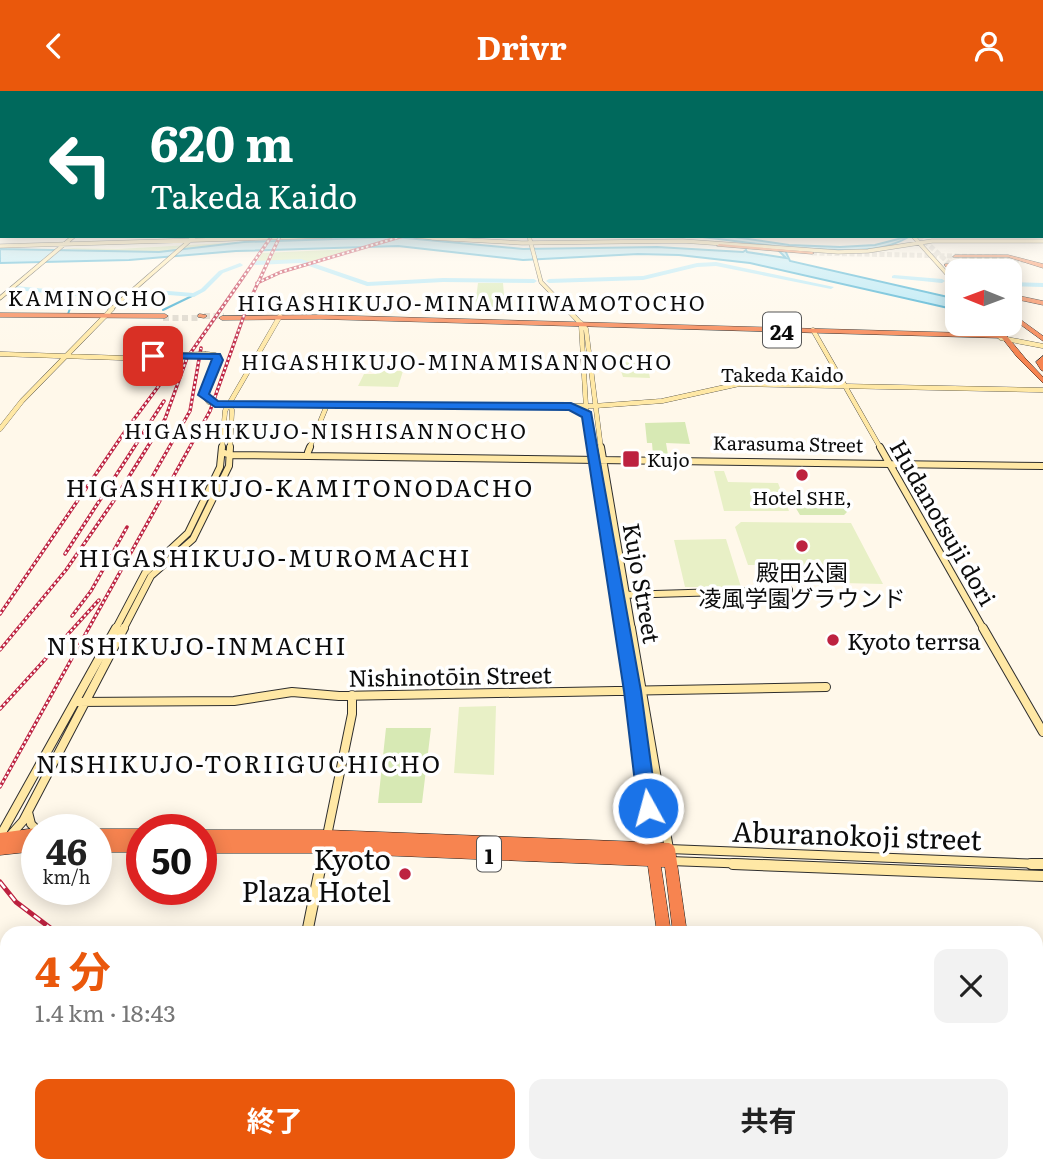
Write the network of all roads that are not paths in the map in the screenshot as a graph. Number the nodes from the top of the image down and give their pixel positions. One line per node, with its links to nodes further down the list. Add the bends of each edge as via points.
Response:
1 (51, 253): 13 (street)
2 (175, 253): 19 (street)
3 (534, 253): 22 (street, via 543,284)
4 (819, 253): 5 (street)
5 (861, 253)
6 (925, 253): 12 (street)
7 (926, 253): 11 (street)
8 (955, 256): 10 (highway, via 992,255 985,258 1020,261)
9 (1027, 262): 10 (highway)
10 (1043, 269)
11 (945, 273)
12 (945, 277)
13 (0, 296)
14 (1022, 299): 16 (highway)
15 (1022, 303): 16 (highway)
16 (1043, 304)
17 (0, 316): 19 (highway)
18 (280, 316): 21 (highway, 24); 22 (highway, 24); 37 (street)
19 (103, 317): 20 (highway); 29 (street)
20 (164, 317)
21 (223, 317)
22 (581, 323): 24 (highway, 24); 35 (street, Kujo Street, via 586,329); 36 (street, Kujo Street)
23 (1022, 325): 27 (highway)
24 (813, 330): 25 (highway, 24); 33 (street, Hudanotsuji dori)
25 (1002, 337): 26 (street); 27 (street); 32 (highway)
26 (1026, 338): 27 (highway)
27 (1043, 342)
28 (0, 354): 29 (street)
29 (64, 357): 37 (street, bridge, via 215,355 218,359 204,397 212,403); 45 (street)
30 (1043, 358): 31 (highway, via 1039,362)
31 (1043, 369)
32 (1043, 381)
33 (845, 387): 34 (street, Takeda Kaido); 39 (street, Takeda Kaido, via 734,385 669,400); 49 (street, Hudanotsuji dori)
34 (1043, 390)
35 (593, 398): 39 (street); 42 (street, Kujo Street)
36 (585, 399): 40 (street); 41 (street, Kujo Street)
37 (229, 404): 38 (street, Takeda Kaido); 47 (street, via 225,411)
38 (327, 405): 40 (street, Takeda Kaido); 46 (street)
39 (609, 406): 42 (street, Takeda Kaido); 43 (street)
40 (571, 407): 41 (street, Takeda Kaido); 44 (street)
41 (586, 407): 42 (street, Takeda Kaido); 44 (street, Kujo Street)
42 (594, 407): 43 (street, Kujo Street)
43 (595, 414): 48 (street, Kujo Street)
44 (587, 415): 48 (street, Kujo Street)
45 (0, 429)
46 (308, 452): 47 (street, Karasuma Street); 48 (street, Karasuma Street)
47 (227, 453): 48 (street, Karasuma Street); 56 (street, via 188,533 145,573); 57 (street, via 225,478 196,534 153,572)
48 (598, 458): 49 (street, Karasuma Street); 52 (street, Kujo Street)
49 (888, 463): 50 (street, Karasuma Street); 58 (street, Hudanotsuji dori)
50 (1043, 464)
51 (789, 590): 52 (street)
52 (621, 595): 54 (street, Kujo Street)
53 (826, 687): 54 (street, Nishinotōin Street)
54 (637, 690): 55 (street, Nishinotōin Street); 67 (street, Kujo Street); 68 (street, Kujo Street)
55 (352, 695): 57 (street, Nishinotōin Street, via 292,692 234,701); 63 (street)
56 (76, 702): 57 (street, Nishinotōin Street); 61 (street)
57 (86, 702): 59 (street)
58 (1043, 732)
59 (28, 811): 60 (street); 61 (street)
60 (29, 814)
61 (4, 837): 66 (street)
62 (217, 837): 63 (highway, 1)
63 (326, 842): 64 (highway, 1); 67 (highway, 1); 71 (street)
64 (217, 845)
65 (21, 846): 66 (highway)
66 (0, 848)
67 (653, 855): 68 (highway, 1); 72 (highway)
68 (669, 855): 69 (street, Aburanokoji street); 70 (street, Aburanokoji street); 73 (highway)
69 (1043, 864)
70 (1043, 876)
71 (308, 926)
72 (663, 926)
73 (679, 926)

